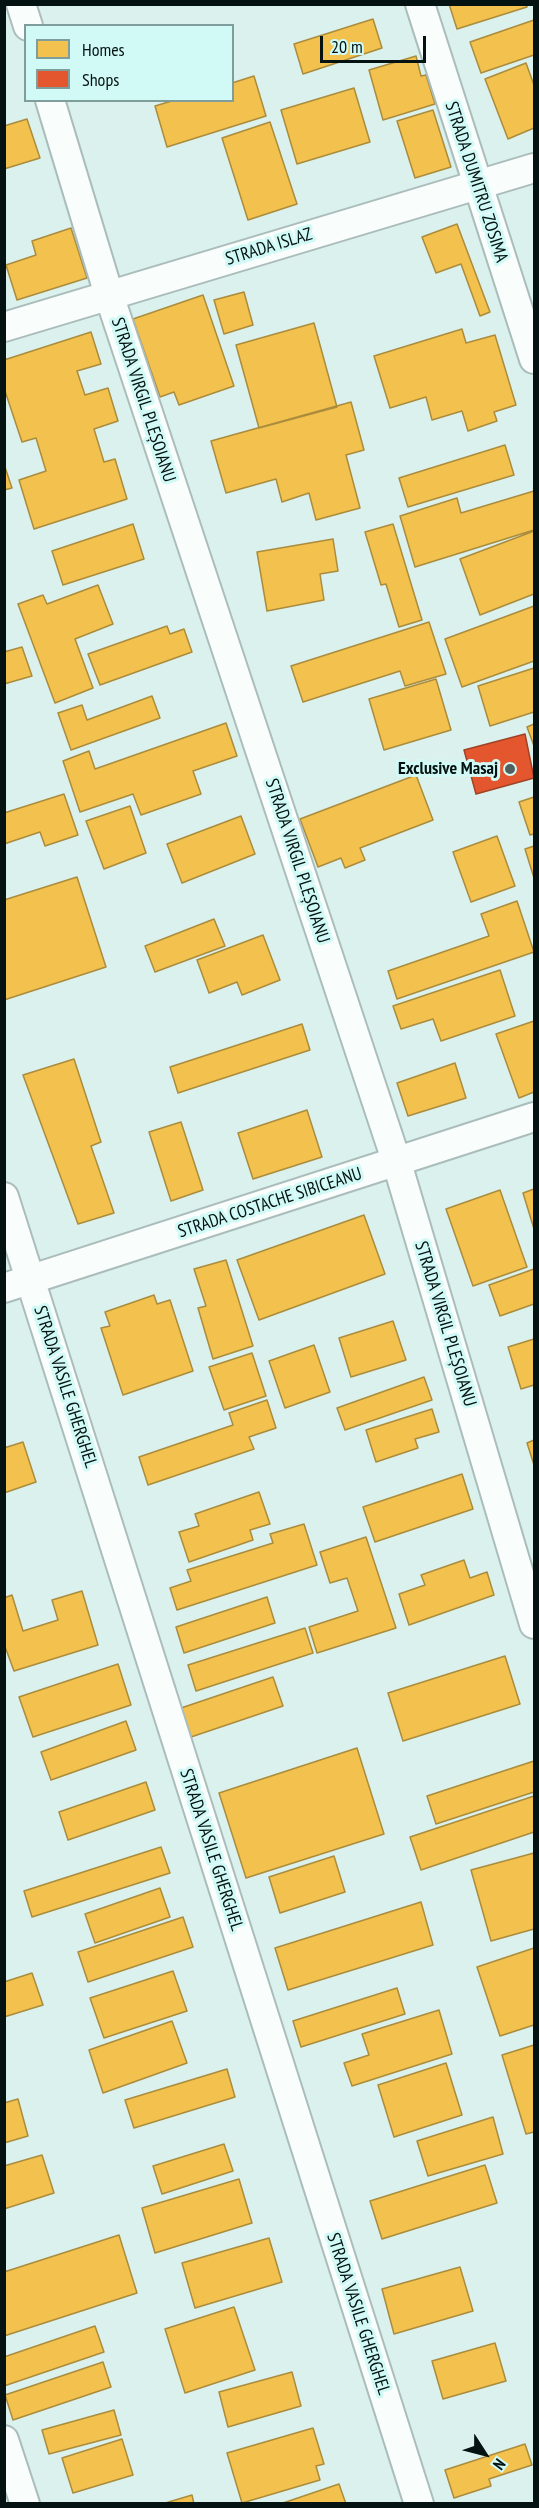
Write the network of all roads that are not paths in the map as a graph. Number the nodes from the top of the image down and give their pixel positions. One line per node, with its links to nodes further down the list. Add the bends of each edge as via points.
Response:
1 (21, 4): 3 (street)
2 (420, 4): 6 (street, STRADA DUMITRU ZOSIMA)
3 (27, 24)
4 (51, 102): 7 (street, STRADA VIRGIL PLEȘOIANU)
5 (534, 168): 6 (street, STRADA ISLAZ)
6 (476, 185): 7 (street, STRADA ISLAZ); 9 (street, STRADA DUMITRU ZOSIMA)
7 (109, 296): 8 (street, STRADA ISLAZ); 11 (street, STRADA VIRGIL PLEȘOIANU)
8 (4, 327)
9 (534, 359)
10 (534, 1117): 11 (street, STRADA COSTACHE SIBICEANU)
11 (397, 1163): 13 (street, STRADA COSTACHE SIBICEANU); 14 (street, STRADA VIRGIL PLEȘOIANU)
12 (4, 1197): 13 (street, STRADA VASILE GHERGHEL)
13 (17, 1284): 17 (street, STRADA VASILE GHERGHEL)
14 (534, 1624)
15 (4, 2440): 16 (street)
16 (25, 2504)
17 (418, 2504)

